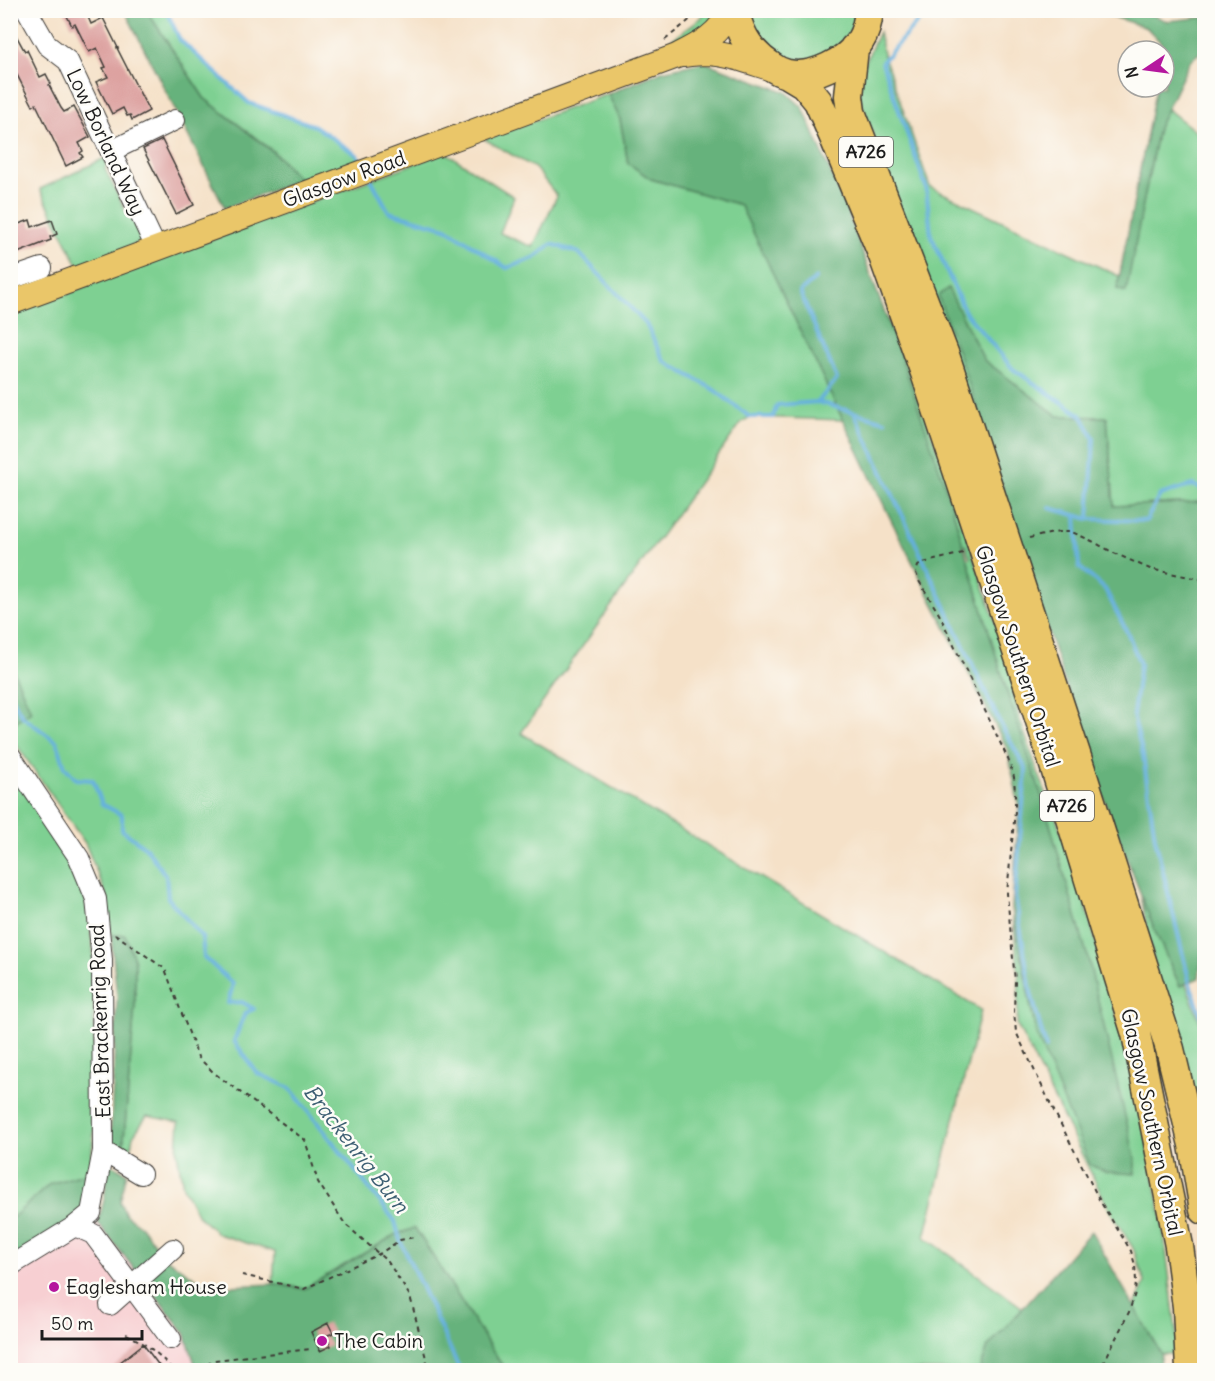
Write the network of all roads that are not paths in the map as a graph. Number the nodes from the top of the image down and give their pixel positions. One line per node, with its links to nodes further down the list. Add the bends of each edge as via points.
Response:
1 (27, 10): 9 (street, Low Borland Way, via 47,45 68,61)
2 (730, 10): 6 (main road, Glasgow Road, via 714,34)
3 (735, 10): 7 (highway, A726, via 746,43 762,60)
4 (869, 10): 5 (highway, A726, via 864,34)
5 (854, 48): 7 (highway, A726, via 827,68 807,74); 17 (highway, Glasgow Southern Orbital / A726, via 849,90 851,112 946,358 1076,754 1170,1049)
6 (677, 56): 7 (main road, Glasgow Road, via 720,54); 10 (main road, Glasgow Road)
7 (785, 73): 24 (highway, Glasgow Southern Orbital / A726, via 804,84 818,100 883,256 1050,750 1136,1034 1179,1246)
8 (175, 120): 9 (street)
9 (111, 151): 10 (street, Low Borland Way)
10 (158, 250): 13 (main road, Glasgow Road)
11 (42, 268): 12 (street)
12 (10, 279)
13 (10, 303)
14 (10, 755): 15 (street, East Brackenrig Road, via 79,858 96,898 102,960)
15 (103, 1151): 16 (street); 18 (street, East Brackenrig Road, via 91,1213)
16 (141, 1174)
17 (1204, 1210)
18 (75, 1226): 20 (street, East Brackenrig Road); 21 (street, via 93,1234)
19 (173, 1249): 21 (street)
20 (10, 1266)
21 (132, 1286): 22 (street); 23 (street)
22 (110, 1305)
23 (171, 1339)
24 (1190, 1371)

